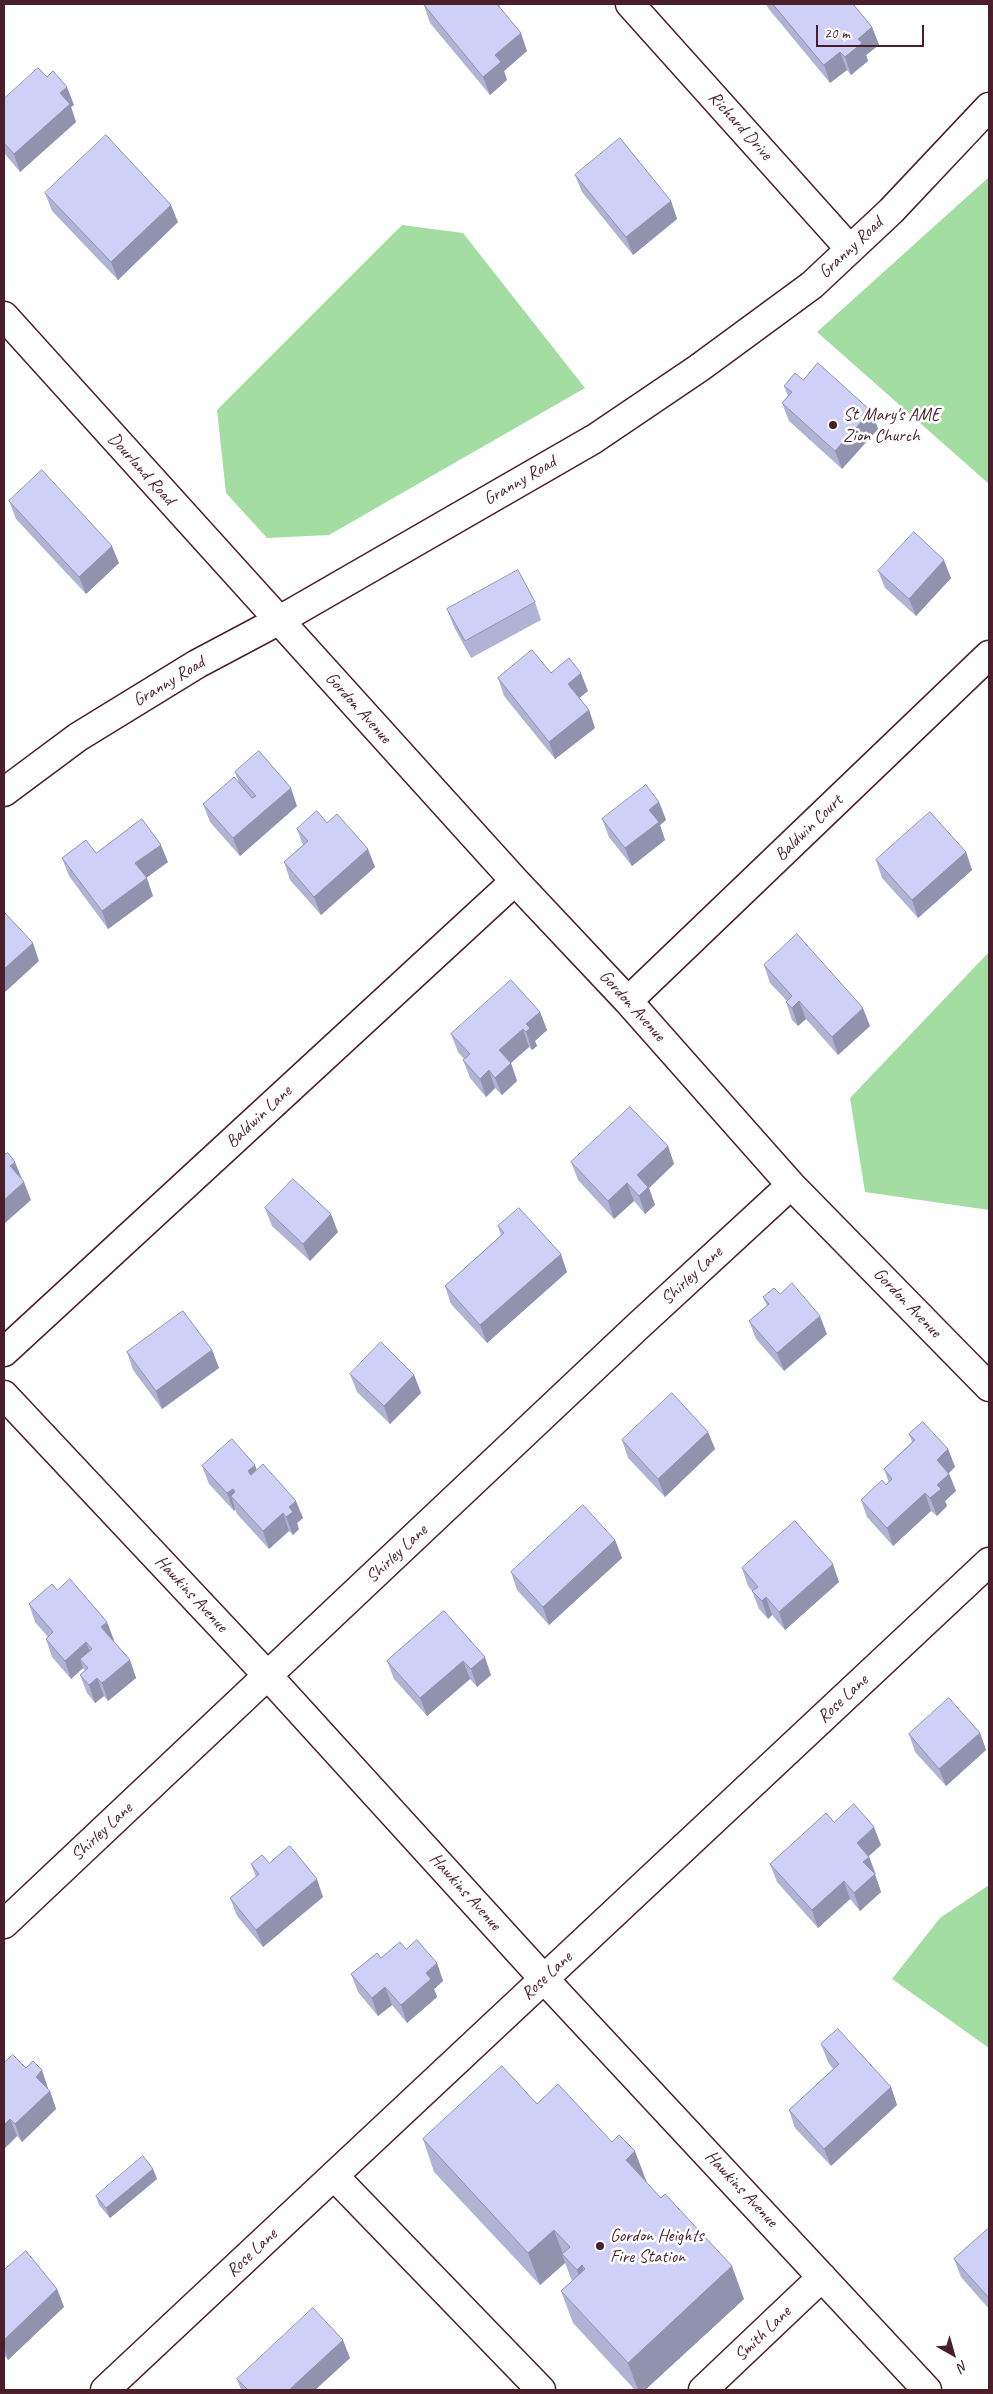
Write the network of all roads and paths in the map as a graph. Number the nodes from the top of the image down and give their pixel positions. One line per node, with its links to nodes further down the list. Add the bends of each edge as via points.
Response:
1 (630, 4): 3 (street, Richard Drive)
2 (989, 107): 3 (street, Granny Road, via 891,211)
3 (850, 248): 5 (street, Granny Road, via 812,285 699,368 594,439)
4 (4, 316): 5 (street, Dourland Road)
5 (278, 621): 7 (street, Granny Road, via 197,664 78,736); 8 (street, Gordon Avenue)
6 (989, 655): 9 (street, Baldwin Court)
7 (4, 792)
8 (515, 881): 9 (street, Gordon Avenue); 11 (street, Baldwin Lane)
9 (628, 1001): 10 (street, Gordon Avenue)
10 (791, 1185): 12 (street, Gordon Avenue); 15 (street, Shirley Lane)
11 (4, 1352)
12 (989, 1387)
13 (4, 1395): 15 (street, Hawkins Avenue)
14 (989, 1562): 17 (street, Rose Lane)
15 (268, 1676): 16 (street, Shirley Lane); 17 (street, Hawkins Avenue)
16 (4, 1924)
17 (544, 1979): 18 (street, Rose Lane); 19 (street, Hawkins Avenue)
18 (334, 2176): 20 (street, Rose Lane); 21 (street)
19 (822, 2277): 22 (street, Smith Lane); 23 (street, Hawkins Avenue)
20 (105, 2390)
21 (540, 2390)
22 (703, 2390)
23 (927, 2390)

